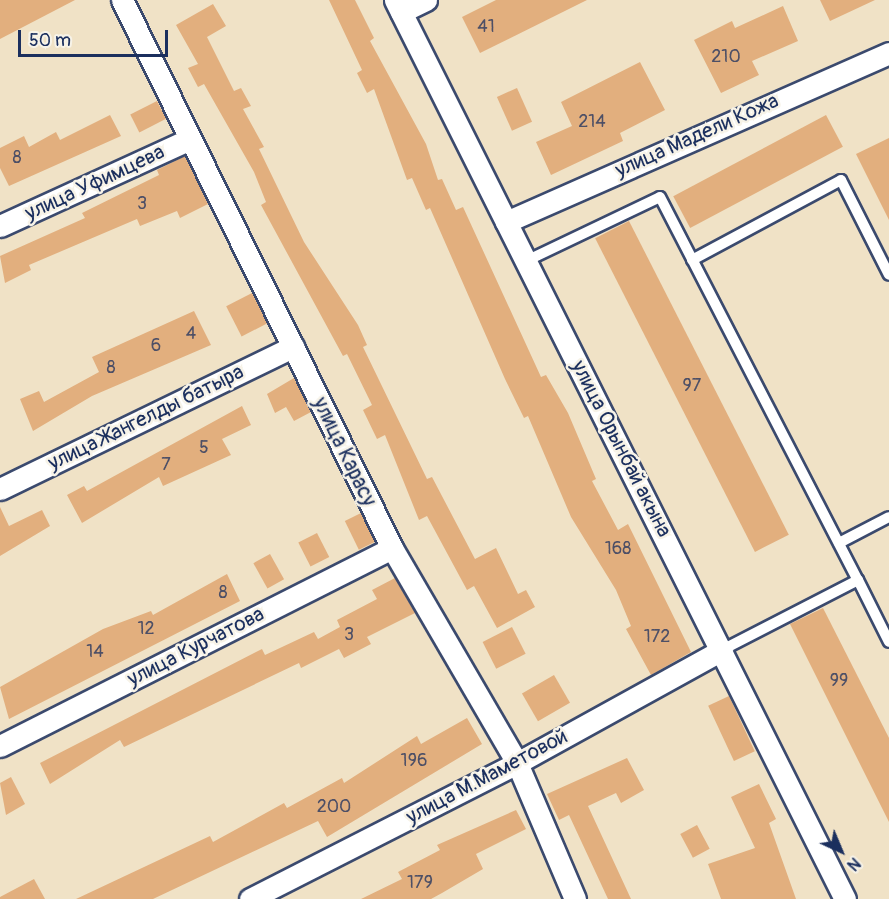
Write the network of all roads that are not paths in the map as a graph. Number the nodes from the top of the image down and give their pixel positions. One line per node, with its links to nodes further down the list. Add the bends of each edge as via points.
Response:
1 (122, 0): 5 (street, улица Карасу)
2 (426, 0): 3 (street)
3 (398, 6): 6 (street, улица Орынбай акына)
4 (889, 53): 6 (street, улица Мадели Кожа)
5 (190, 139): 7 (street, улица Уфимцева); 11 (street, улица Карасу)
6 (506, 222): 9 (street, улица Орынбай акына)
7 (0, 226)
8 (692, 260): 9 (lane, via 660,197); 10 (lane, via 841,180); 14 (lane)
9 (526, 261): 18 (street, улица Орынбай акына)
10 (889, 275)
11 (293, 347): 12 (street, улица Жангелды батыра); 15 (street, улица Карасу)
12 (0, 489)
13 (889, 517): 14 (lane)
14 (839, 543): 16 (lane)
15 (392, 548): 19 (street, улица Курчатова); 20 (street, улица Карасу)
16 (858, 579): 17 (lane); 18 (lane)
17 (889, 642)
18 (722, 650): 20 (street, улица М.Маметовой); 23 (street, улица Орынбай акына)
19 (0, 746)
20 (517, 763): 21 (street, улица М.Маметовой); 22 (street, улица Карасу)
21 (250, 899)
22 (575, 899)
23 (846, 899)

